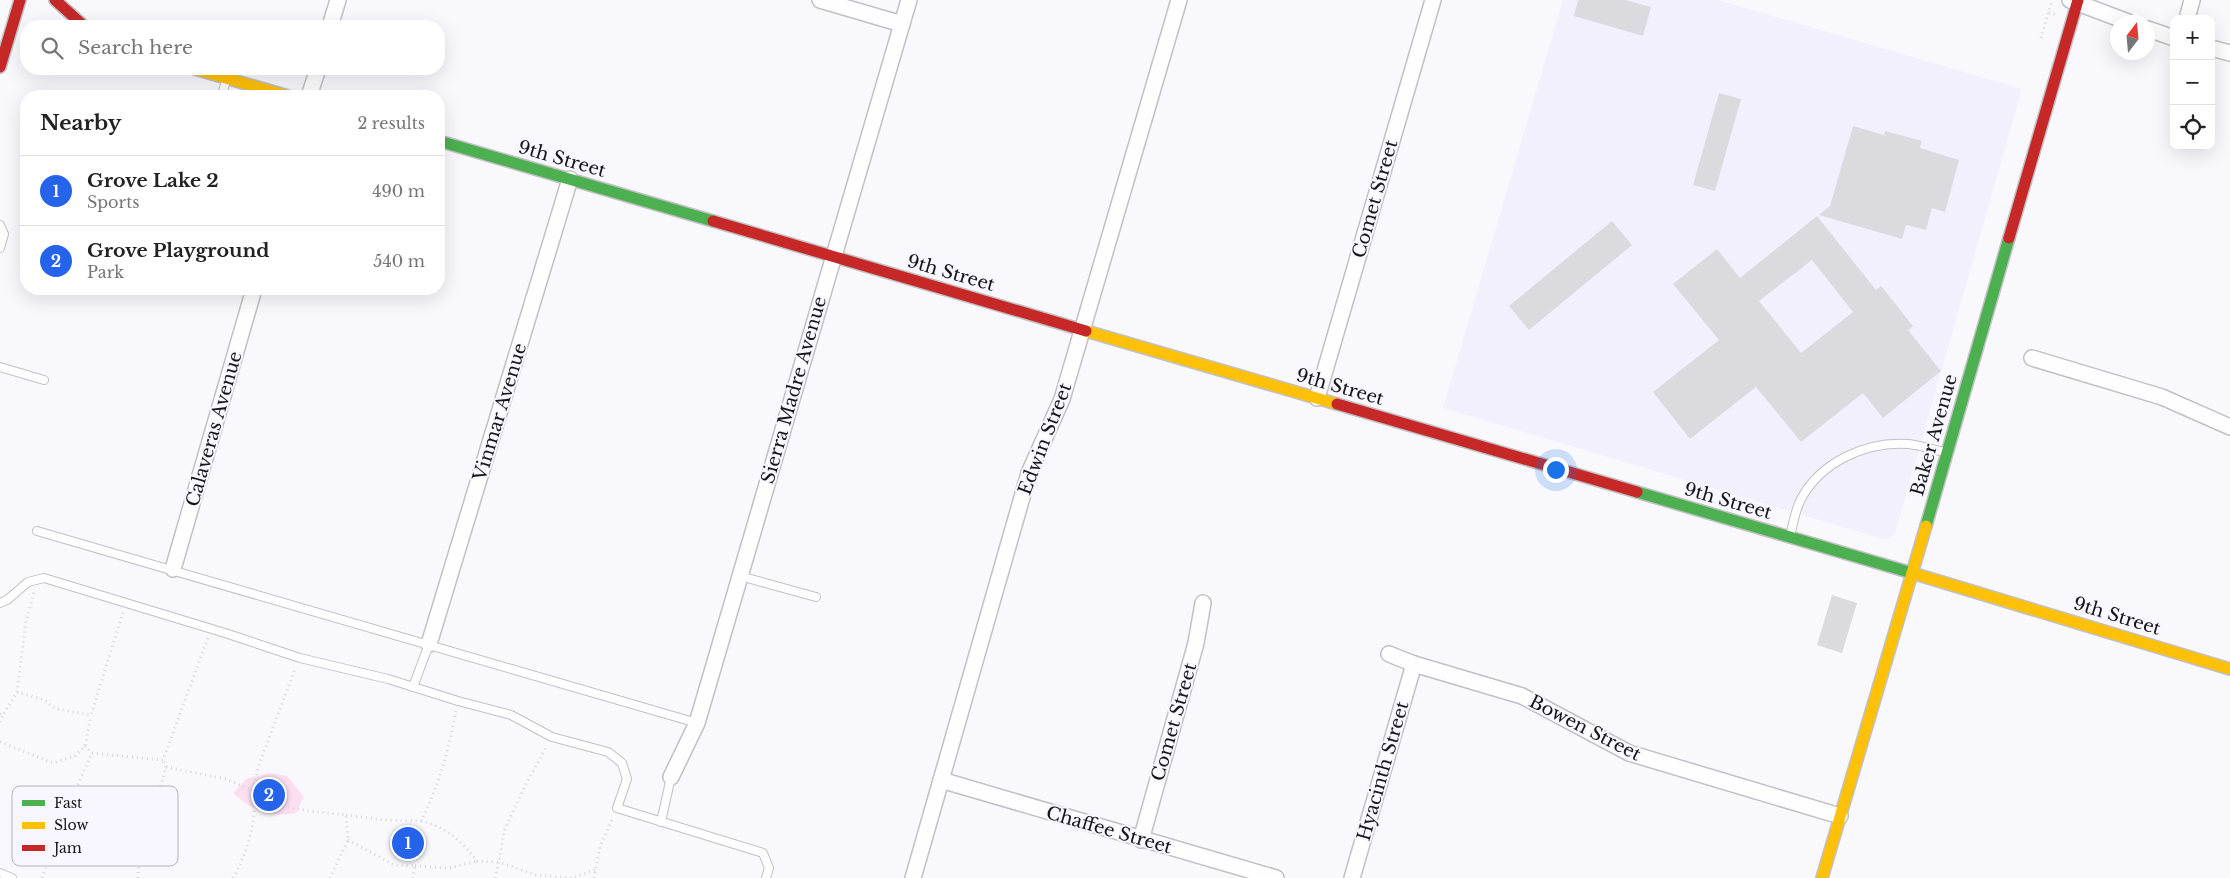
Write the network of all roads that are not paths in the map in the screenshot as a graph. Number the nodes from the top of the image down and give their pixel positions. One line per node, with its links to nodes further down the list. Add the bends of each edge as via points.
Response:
1 (20, 0): 17 (street)
2 (54, 0): 12 (street)
3 (338, 0): 13 (street)
4 (820, 0): 14 (street)
5 (909, 0): 14 (street, Sierra Madre Avenue)
6 (1179, 0): 33 (street, Edwin Street)
7 (1433, 0): 37 (street, Comet Street)
8 (2192, 0): 11 (street)
9 (2075, 1): 10 (street); 39 (street, Baker Avenue)
10 (2110, 15)
11 (2187, 15)
12 (77, 20)
13 (332, 20)
14 (902, 24): 31 (street, Sierra Madre Avenue)
15 (2155, 31): 16 (street)
16 (2170, 37)
17 (11, 39): 20 (street)
18 (2215, 49): 19 (street)
19 (2230, 53)
20 (0, 67)
21 (216, 75): 23 (street)
22 (316, 75): 26 (street)
23 (227, 78): 24 (lane); 25 (street)
24 (224, 90)
25 (268, 90)
26 (312, 90)
27 (445, 142): 28 (street, 9th Street)
28 (570, 179): 31 (street, 9th Street); 48 (street, Vinmar Avenue)
29 (0, 225): 30 (lane, via 4,234)
30 (0, 248)
31 (833, 256): 33 (street, 9th Street); 44 (street, Sierra Madre Avenue)
32 (252, 295): 42 (street, Calaveras Avenue)
33 (1083, 330): 37 (street, 9th Street); 55 (street, Edwin Street, via 1062,400 1029,473)
34 (2032, 358): 38 (street, via 2162,397)
35 (0, 367): 36 (lane)
36 (44, 380)
37 (1317, 398): 41 (street, 9th Street)
38 (2230, 427)
39 (1947, 453): 41 (lane, via 1908,444 1882,445 1832,464 1800,500); 43 (street, Baker Avenue)
40 (37, 531): 42 (lane)
41 (1790, 537): 43 (street, 9th Street)
42 (173, 569): 48 (lane)
43 (1913, 573): 51 (street, 9th Street); 56 (street, Baker Avenue)
44 (740, 576): 45 (lane); 53 (street, Sierra Madre Avenue)
45 (816, 597)
46 (0, 603): 52 (lane, via 28,582 44,578 300,658)
47 (1203, 603): 58 (street, Comet Street, via 1196,644)
48 (429, 644): 52 (lane); 53 (lane)
49 (1389, 654): 50 (street, Bowen Street)
50 (1414, 664): 56 (street, Bowen Street, via 1522,696 1629,753); 64 (street, Hyacinth Street)
51 (2230, 669)
52 (413, 687): 57 (lane, via 511,715 552,738 608,752 622,763 627,779 617,808)
53 (697, 723): 54 (street, Sierra Madre Avenue)
54 (671, 777): 57 (lane)
55 (941, 780): 58 (street, Chaffee Street); 62 (street, Edwin Street)
56 (1840, 816): 65 (street, Baker Avenue)
57 (661, 822): 61 (lane, via 762,853 769,868)
58 (1141, 840): 63 (street, Chaffee Street)
59 (0, 873): 60 (lane)
60 (12, 878)
61 (766, 878)
62 (913, 878)
63 (1276, 878)
64 (1352, 878)
65 (1822, 878)

